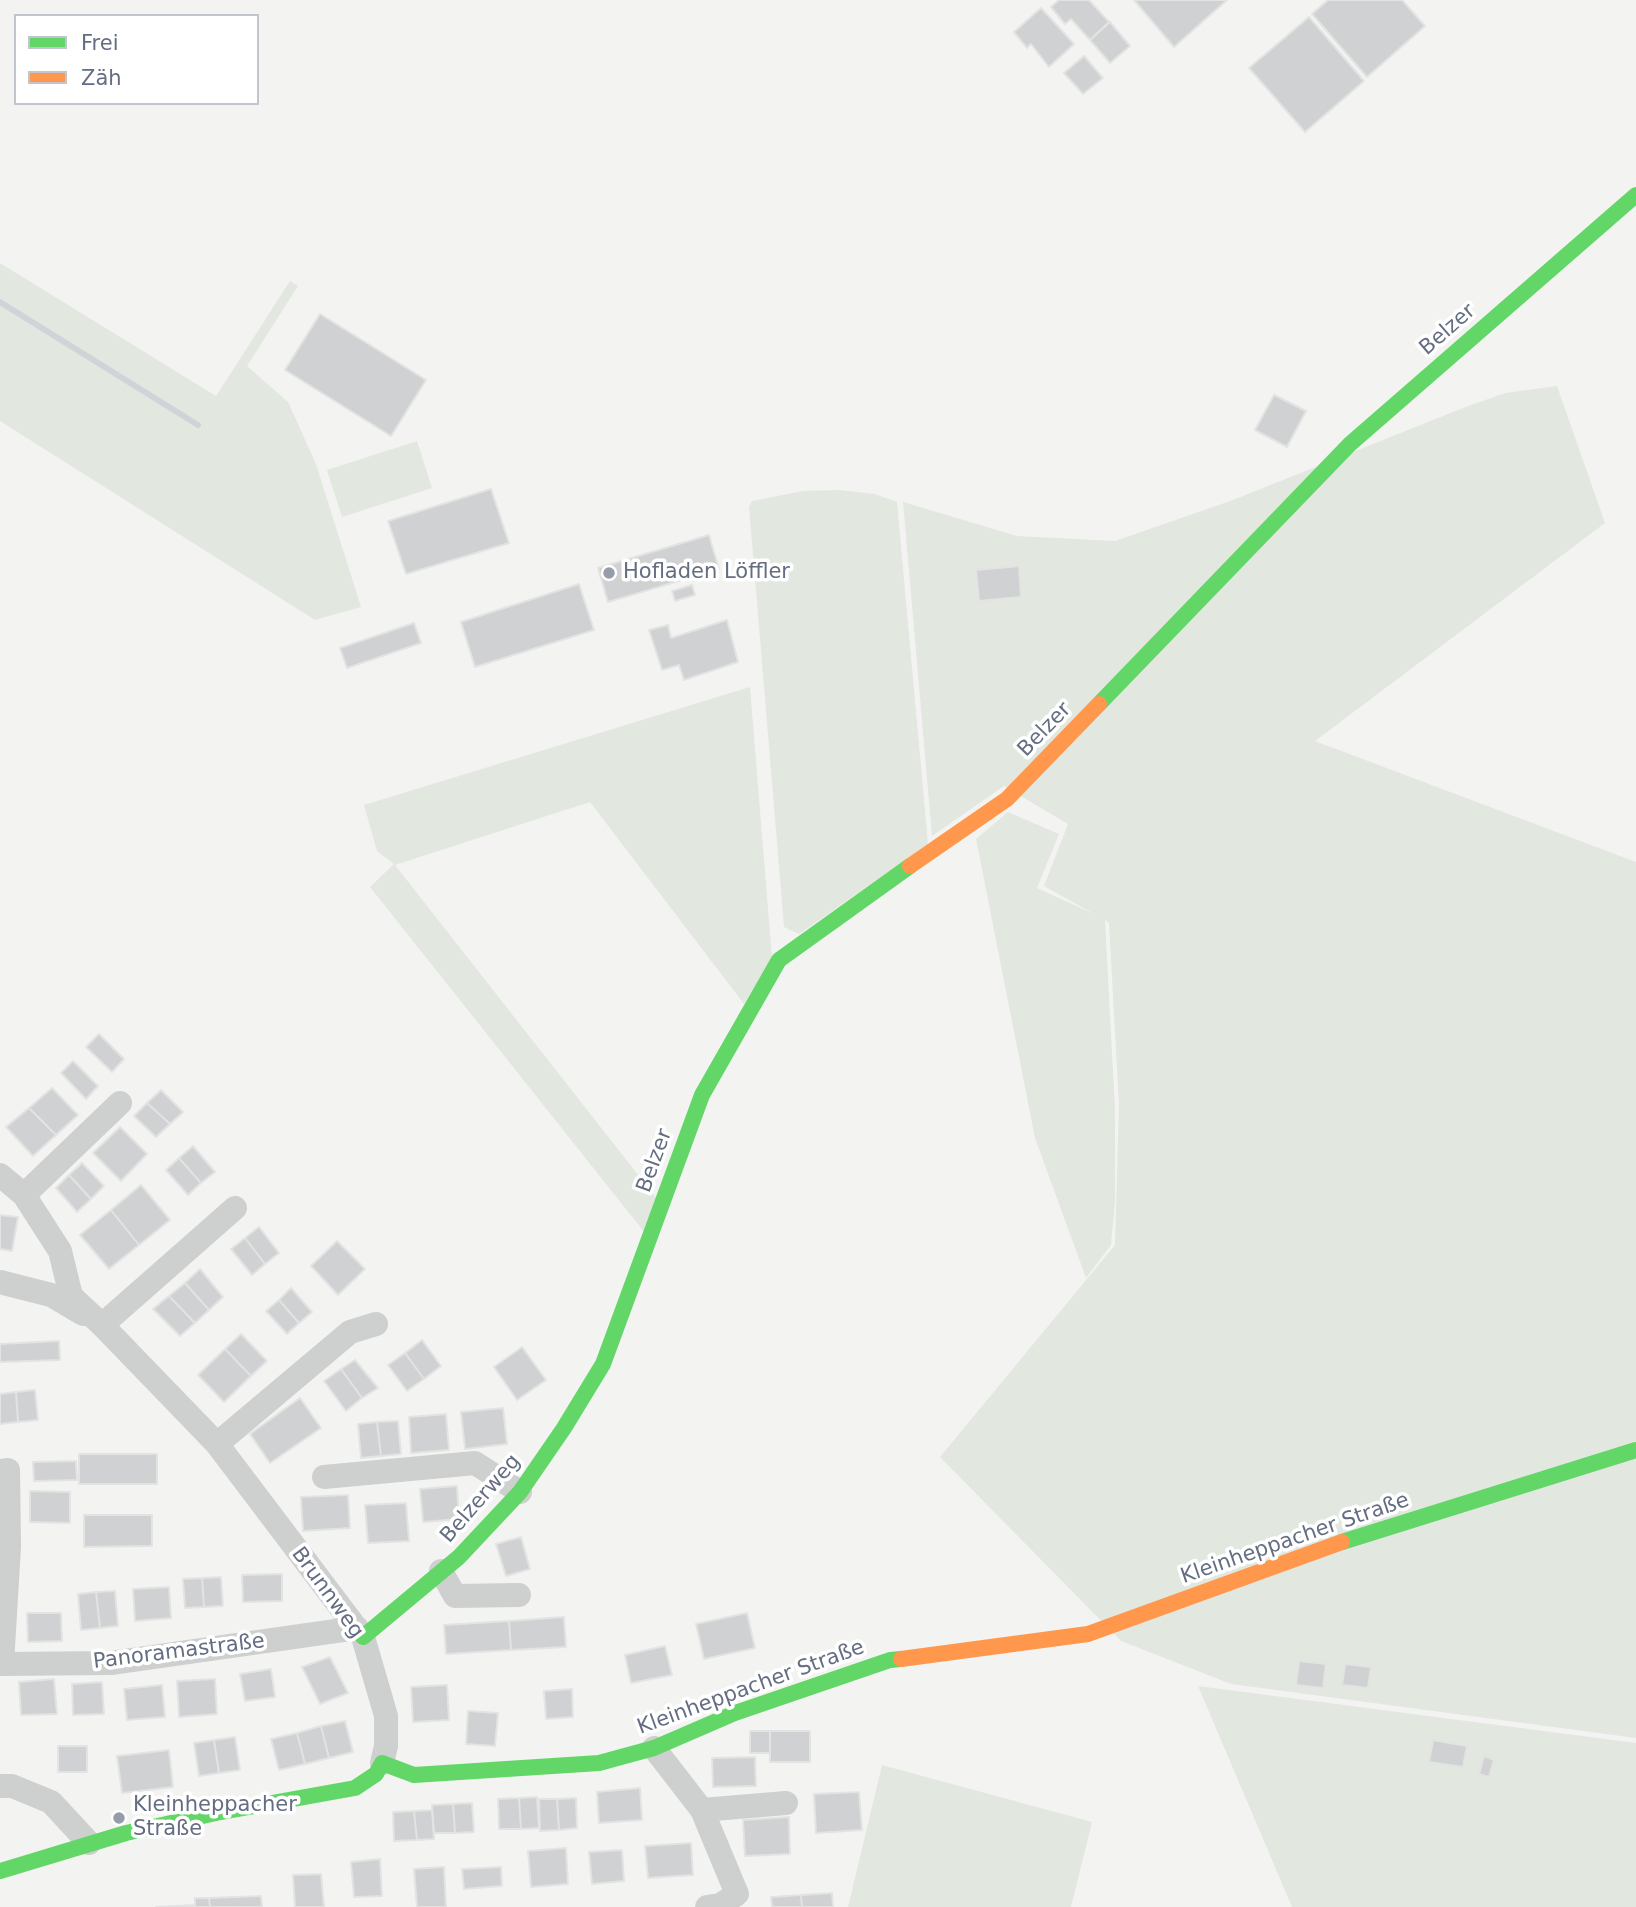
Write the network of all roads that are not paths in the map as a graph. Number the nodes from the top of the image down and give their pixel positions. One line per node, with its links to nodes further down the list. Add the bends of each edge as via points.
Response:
1 (1636, 195): 9 (street, Belzer, via 1350,444 1007,799 779,960 702,1095)
2 (120, 1103): 4 (street)
3 (0, 1175): 4 (street, Brunnweg)
4 (24, 1195): 8 (street, Brunnweg, via 60,1251 71,1296)
5 (234, 1208): 8 (street)
6 (0, 1282): 8 (street, Brunnweg, via 51,1296)
7 (376, 1324): 10 (street, via 350,1332)
8 (102, 1325): 10 (street, Brunnweg)
9 (603, 1364): 14 (street, Belzerweg)
10 (217, 1444): 17 (street, Brunnweg)
11 (1636, 1450): 19 (street, Kleinheppacher Straße, via 1355,1536 1088,1634 890,1660 735,1713)
12 (0, 1471): 18 (street, via 8,1470 9,1483)
13 (324, 1477): 14 (street, via 475,1463)
14 (520, 1492): 15 (street, Belzerweg)
15 (441, 1571): 16 (street, via 455,1596); 17 (street, Belzerweg)
16 (519, 1595)
17 (360, 1632): 18 (street, Panoramastraße, via 111,1663); 20 (street, Brunnweg, via 386,1717)
18 (1, 1664)
19 (654, 1748): 20 (street, Kleinheppacher Straße, via 599,1763 486,1772 414,1775); 23 (street)
20 (382, 1763): 24 (street, via 376,1774 355,1788 216,1813)
21 (0, 1786): 24 (street, via 12,1786 51,1802)
22 (786, 1803): 23 (street)
23 (702, 1810): 26 (street, via 737,1894)
24 (89, 1843): 25 (street)
25 (0, 1871)
26 (707, 1907)

